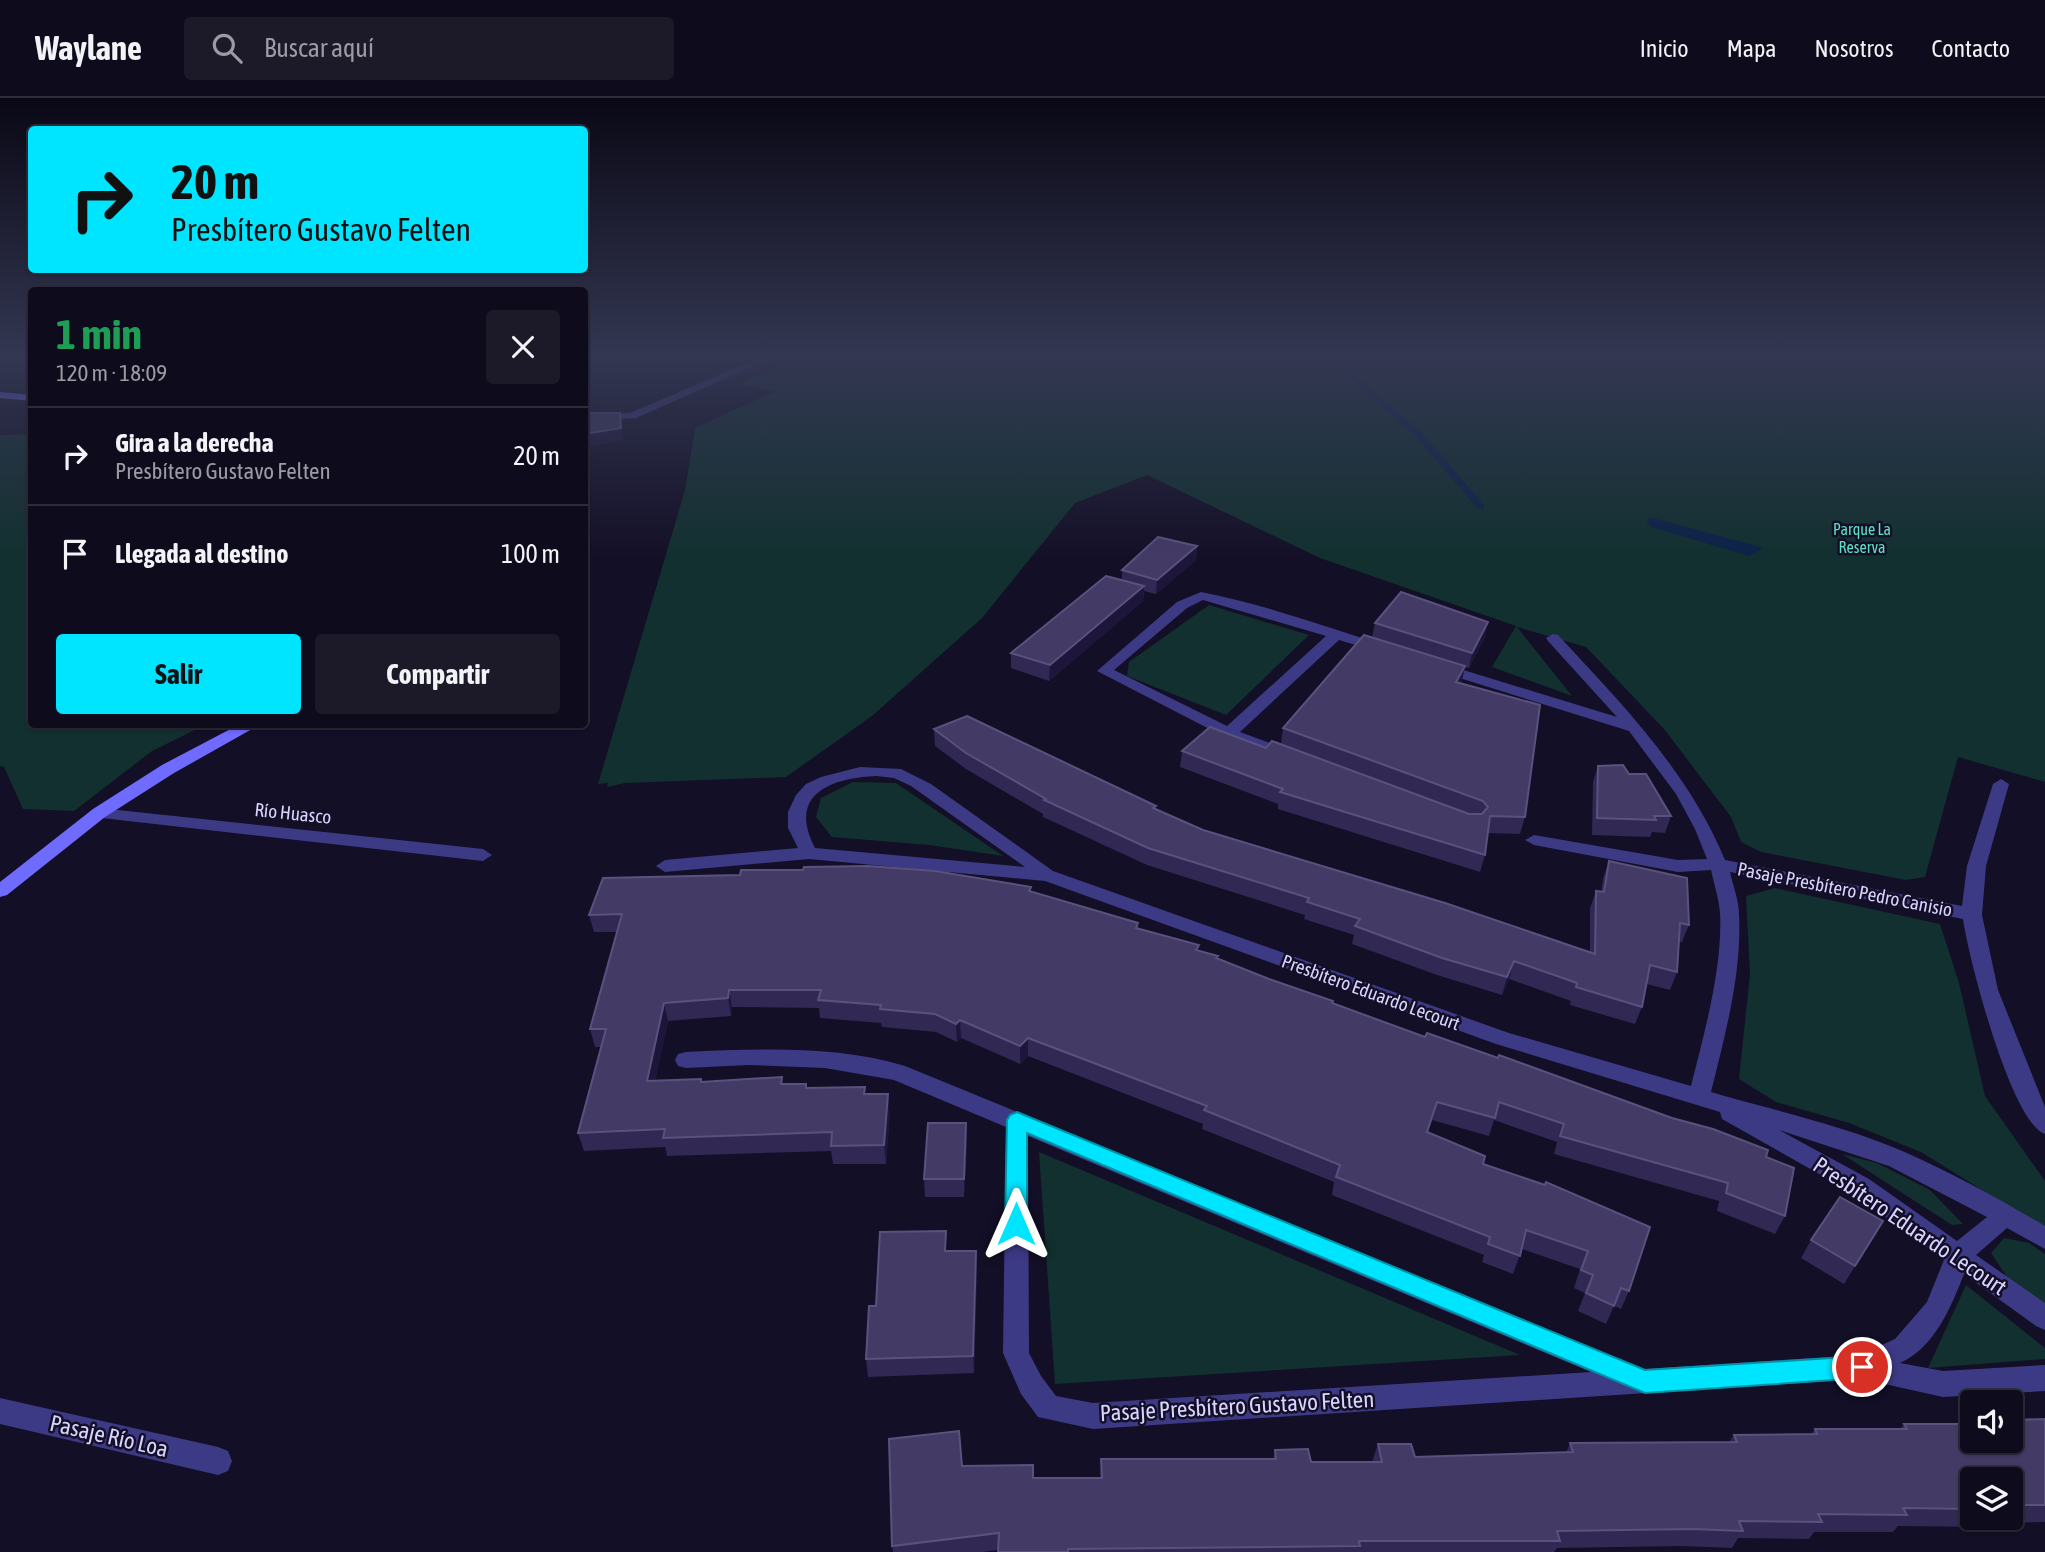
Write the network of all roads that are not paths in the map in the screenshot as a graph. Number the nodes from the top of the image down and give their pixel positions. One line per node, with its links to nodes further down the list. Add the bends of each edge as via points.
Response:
1 (1337, 634): 3 (street); 7 (street); 7 (street, via 1201,596 1182,605 1104,671)
2 (1553, 638): 5 (street)
3 (1402, 655)
4 (1428, 663): 5 (street)
5 (1633, 727): 14 (street, via 1669,769 1697,814)
6 (245, 728): 10 (street)
7 (1229, 733): 8 (street)
8 (1306, 762)
9 (2001, 784): 18 (street, Pasaje Presbítero Pedro Canisio, via 1973,885)
10 (99, 813): 13 (street, Río Huasco); 17 (street)
11 (1534, 840): 14 (street, Pasaje Presbítero Pedro Canisio, via 1678,866)
12 (809, 853): 15 (street); 16 (street, Presbítero Eduardo Lecourt); 16 (street, Presbítero Eduardo Lecourt, via 797,827 805,793 836,777 890,772 925,788)
13 (483, 855)
14 (1718, 864): 18 (street, Pasaje Presbítero Pedro Canisio); 20 (street, via 1730,909 1727,977)
15 (665, 866)
16 (1047, 875): 20 (street, Presbítero Eduardo Lecourt, via 1503,1039)
17 (0, 891)
18 (1971, 914): 22 (street, Pasaje Presbítero Pedro Canisio, via 1989,999 2034,1109)
19 (686, 1060): 21 (street, via 825,1060 897,1072)
20 (1699, 1096): 23 (street, Presbítero Eduardo Lecourt, via 1897,1159); 25 (street, Presbítero Eduardo Lecourt, via 1861,1186)
21 (1017, 1120): 29 (street); 29 (street, Pasaje Presbítero Gustavo Felten, via 1016,1353 1048,1408 1093,1416)
22 (2045, 1125)
23 (2006, 1215): 24 (street, Presbítero Eduardo Lecourt); 25 (street)
24 (2045, 1239)
25 (1959, 1254): 26 (street, Presbítero Eduardo Lecourt); 27 (street, via 1937,1310 1904,1348)
26 (2045, 1318)
27 (1862, 1367): 28 (street, via 1943,1384); 29 (street, Pasaje Presbítero Gustavo Felten)
28 (2045, 1378)
29 (1645, 1382)
30 (0, 1410): 31 (street, Pasaje Río Loa)
31 (218, 1461)

